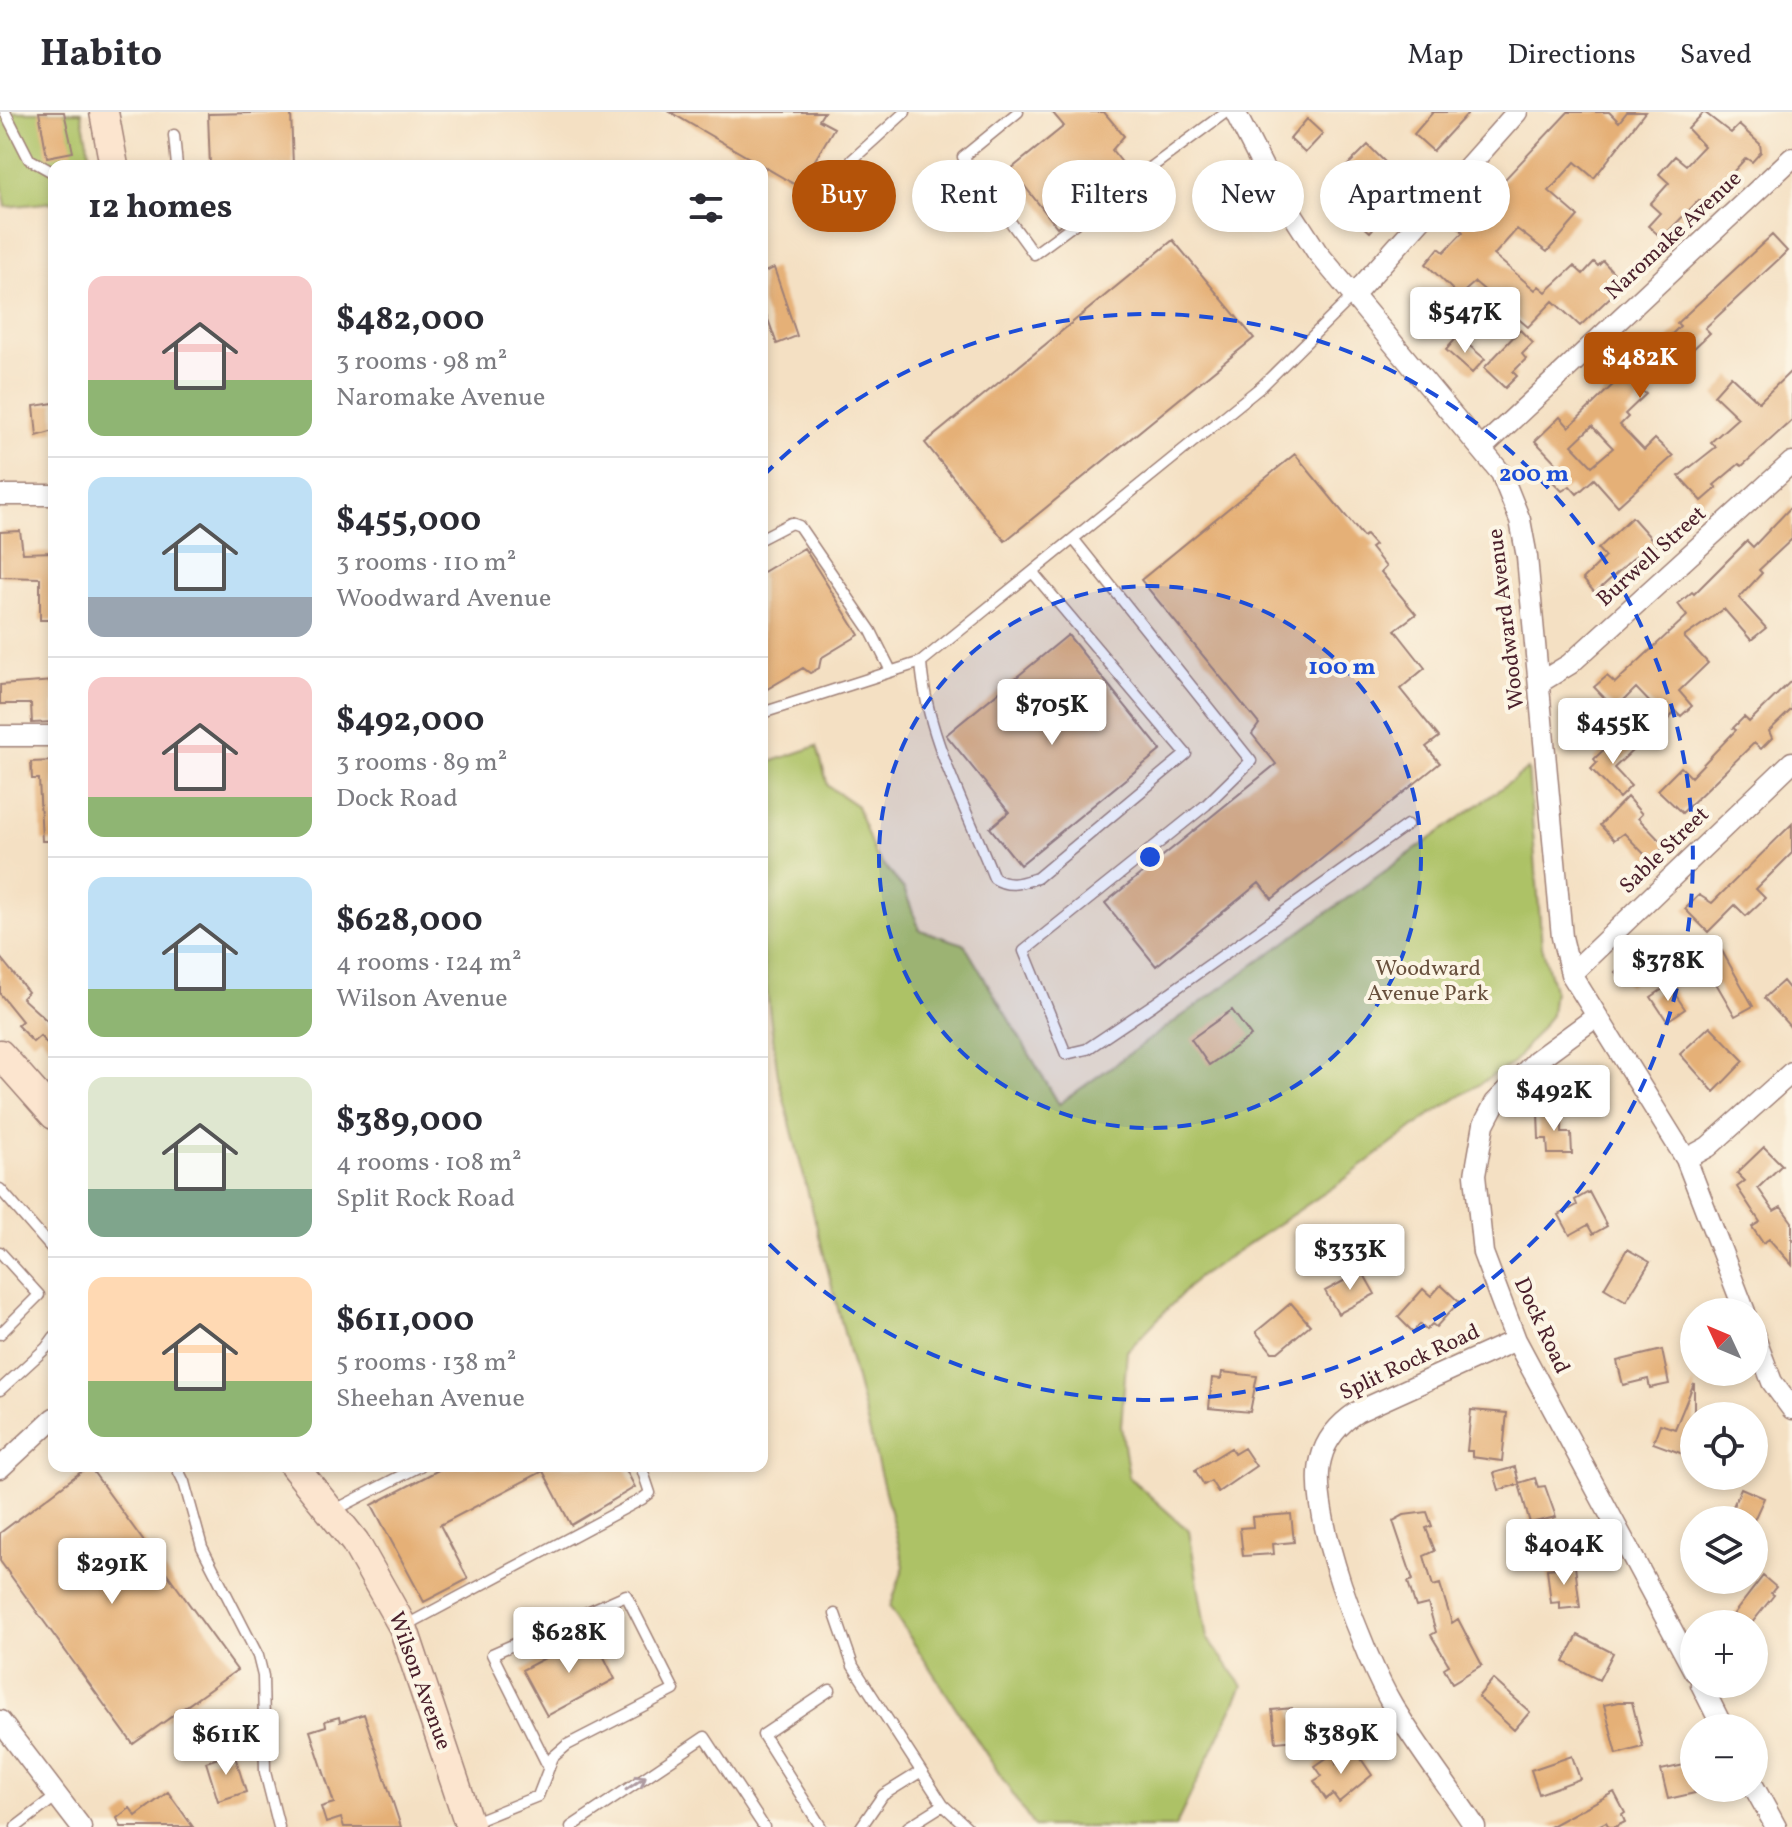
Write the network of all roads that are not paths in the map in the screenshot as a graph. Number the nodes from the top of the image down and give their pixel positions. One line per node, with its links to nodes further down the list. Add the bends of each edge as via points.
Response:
1 (5, 112): 12 (lane, via 29,159)
2 (104, 112): 9 (main road)
3 (905, 112): 11 (lane)
4 (1018, 112): 6 (lane, via 963,157 1034,254)
5 (1517, 112): 13 (street)
6 (1238, 114): 13 (street, Woodward Avenue, via 1266,173)
7 (174, 135): 10 (lane)
8 (1792, 158): 14 (street, Naromake Avenue)
9 (109, 160)
10 (176, 160)
11 (852, 160)
12 (48, 170)
13 (1353, 296): 14 (street, Woodward Avenue); 19 (lane, via 1262,386)
14 (1483, 447): 23 (street, Woodward Avenue, via 1501,473 1520,520)
15 (1792, 462): 23 (street, Burwell Street, via 1570,664)
16 (0, 495): 17 (street)
17 (48, 495)
18 (768, 535): 22 (lane, via 791,523 799,526 871,631)
19 (1075, 541): 20 (lane); 28 (lane, via 1251,761 1206,805 1024,951 1066,1054 1087,1049)
20 (1034, 574): 21 (lane); 21 (lane, via 1186,754 1037,878 1015,885 994,878 933,725 923,695)
21 (921, 662): 22 (lane)
22 (891, 671): 24 (lane)
23 (1539, 683): 29 (street, Woodward Avenue, via 1562,937)
24 (768, 711)
25 (0, 736): 26 (street)
26 (48, 736)
27 (1792, 762): 29 (street, Sable Street)
28 (1407, 825)
29 (1571, 974): 30 (street, Woodward Avenue)
30 (1597, 1016): 34 (street, Woodward Avenue); 40 (street, Dock Road, via 1537,1060 1495,1103 1478,1141 1475,1175 1483,1253)
31 (0, 1054): 33 (main road)
32 (1792, 1072): 34 (street, via 1708,1147)
33 (48, 1108)
34 (1686, 1159): 38 (street, Woodward Avenue)
35 (0, 1189): 36 (lane)
36 (48, 1244)
37 (0, 1252): 39 (lane, via 39,1295)
38 (1740, 1298)
39 (0, 1334)
40 (1516, 1340): 54 (street, Dock Road); 72 (street, Split Rock Road, via 1349,1417 1331,1435 1318,1478 1336,1568 1367,1658 1394,1708)
41 (48, 1345): 43 (lane)
42 (1768, 1372): 44 (street)
43 (0, 1390)
44 (1792, 1409)
45 (48, 1424): 46 (street)
46 (0, 1468)
47 (179, 1472): 65 (lane, via 202,1547 258,1656 265,1772)
48 (299, 1472): 51 (main road, Wilson Avenue)
49 (409, 1472): 51 (lane)
50 (644, 1472): 53 (lane, via 650,1493 642,1499)
51 (332, 1512): 53 (main road, Wilson Avenue, via 368,1562)
52 (835, 1614): 58 (lane, via 853,1666)
53 (403, 1627): 62 (main road, Wilson Avenue)
54 (1680, 1645)
55 (830, 1690): 68 (lane, via 763,1735)
56 (0, 1721): 59 (street)
57 (548, 1766): 57 (lane, via 567,1745 674,1690 626,1595 492,1654); 62 (lane, via 538,1796)
58 (920, 1772): 61 (lane); 69 (lane, via 883,1795)
59 (58, 1795): 63 (lane); 64 (street)
60 (1762, 1802): 73 (street)
61 (943, 1805): 70 (lane); 71 (lane)
62 (470, 1825)
63 (16, 1827)
64 (81, 1827)
65 (279, 1827)
66 (571, 1827): 67 (lane, one-way to 67, via 705,1737)
67 (764, 1827)
68 (821, 1827)
69 (861, 1827)
70 (908, 1827)
71 (967, 1827)
72 (1475, 1827)
73 (1776, 1827)

